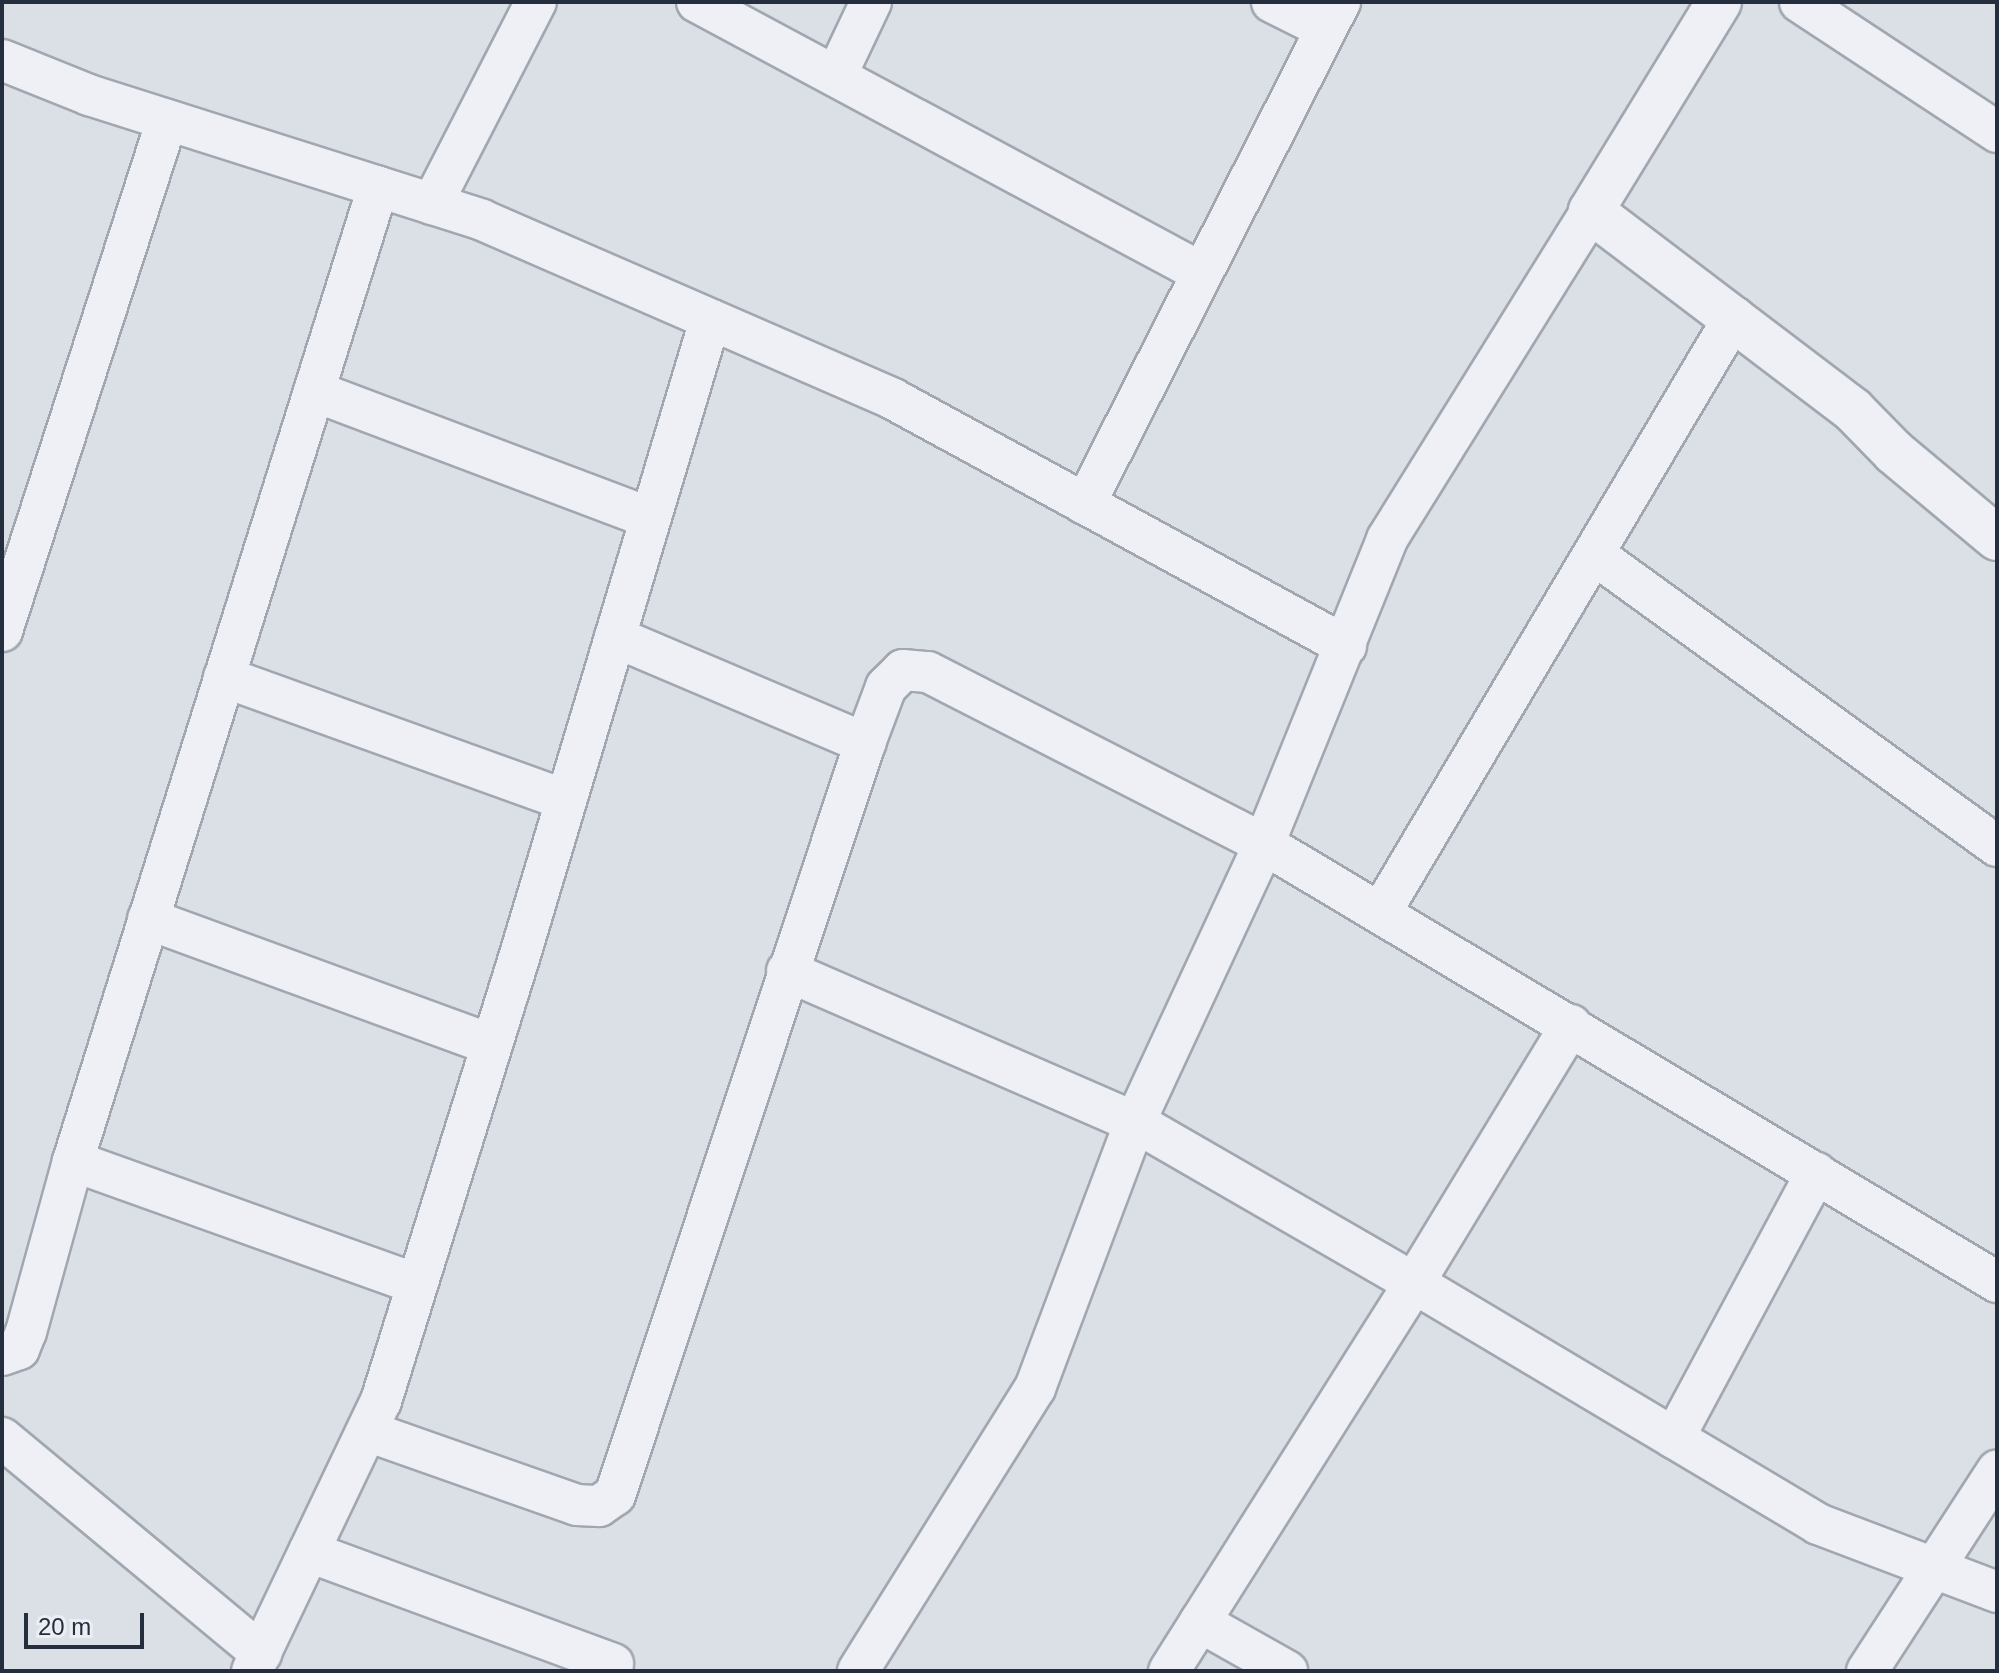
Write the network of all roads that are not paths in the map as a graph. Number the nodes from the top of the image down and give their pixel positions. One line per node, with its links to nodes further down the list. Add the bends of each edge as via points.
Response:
1 (536, 2): 13 (street)
2 (697, 2): 9 (street)
3 (871, 2): 9 (street)
4 (1272, 2): 7 (street)
5 (1719, 2): 14 (street)
6 (1800, 2): 11 (street)
7 (1333, 16): 15 (street)
8 (2, 60): 10 (street)
9 (836, 76): 15 (street)
10 (167, 120): 12 (street); 23 (street)
11 (1997, 132)
12 (378, 187): 13 (street); 18 (street)
13 (432, 204): 17 (street, via 482,220)
14 (1591, 211): 16 (street); 25 (street, via 1387,539)
15 (1202, 273): 19 (street)
16 (1734, 317): 21 (street, via 1853,410 1894,452); 22 (street)
17 (710, 320): 19 (street, via 893,399); 20 (street)
18 (314, 391): 20 (street); 26 (street)
19 (1085, 504): 25 (street)
20 (650, 518): 24 (street)
21 (1997, 538)
22 (1595, 555): 30 (street); 31 (street)
23 (2, 631)
24 (615, 637): 27 (street); 28 (street)
25 (1346, 646): 29 (street)
26 (224, 677): 28 (street); 32 (street)
27 (865, 743): 29 (street, via 886,687 903,670 928,672); 33 (street)
28 (565, 800): 35 (street)
29 (1264, 844): 31 (street); 36 (street)
30 (1997, 846)
31 (1381, 912): 34 (street)
32 (148, 919): 35 (street); 37 (street)
33 (787, 971): 36 (street); 43 (street, via 615,1495 599,1506 577,1505)
34 (1571, 1025): 38 (street); 40 (street)
35 (492, 1045): 41 (street)
36 (1135, 1122): 40 (street); 53 (street, via 1035,1388)
37 (73, 1161): 41 (street); 42 (street, via 26,1332 19,1349)
38 (1816, 1173): 39 (street); 45 (street)
39 (1997, 1282)
40 (1414, 1283): 45 (street); 50 (street)
41 (417, 1284): 43 (street)
42 (2, 1355)
43 (367, 1431): 47 (street)
44 (2, 1438): 51 (street)
45 (1674, 1438): 48 (street, via 1818,1524)
46 (1997, 1471): 48 (street)
47 (309, 1552): 51 (street); 52 (street)
48 (1935, 1570): 49 (street); 56 (street)
49 (1997, 1592)
50 (1200, 1622): 54 (street); 55 (street)
51 (256, 1662)
52 (613, 1664)
53 (858, 1671)
54 (1169, 1671)
55 (1287, 1671)
56 (1867, 1671)

